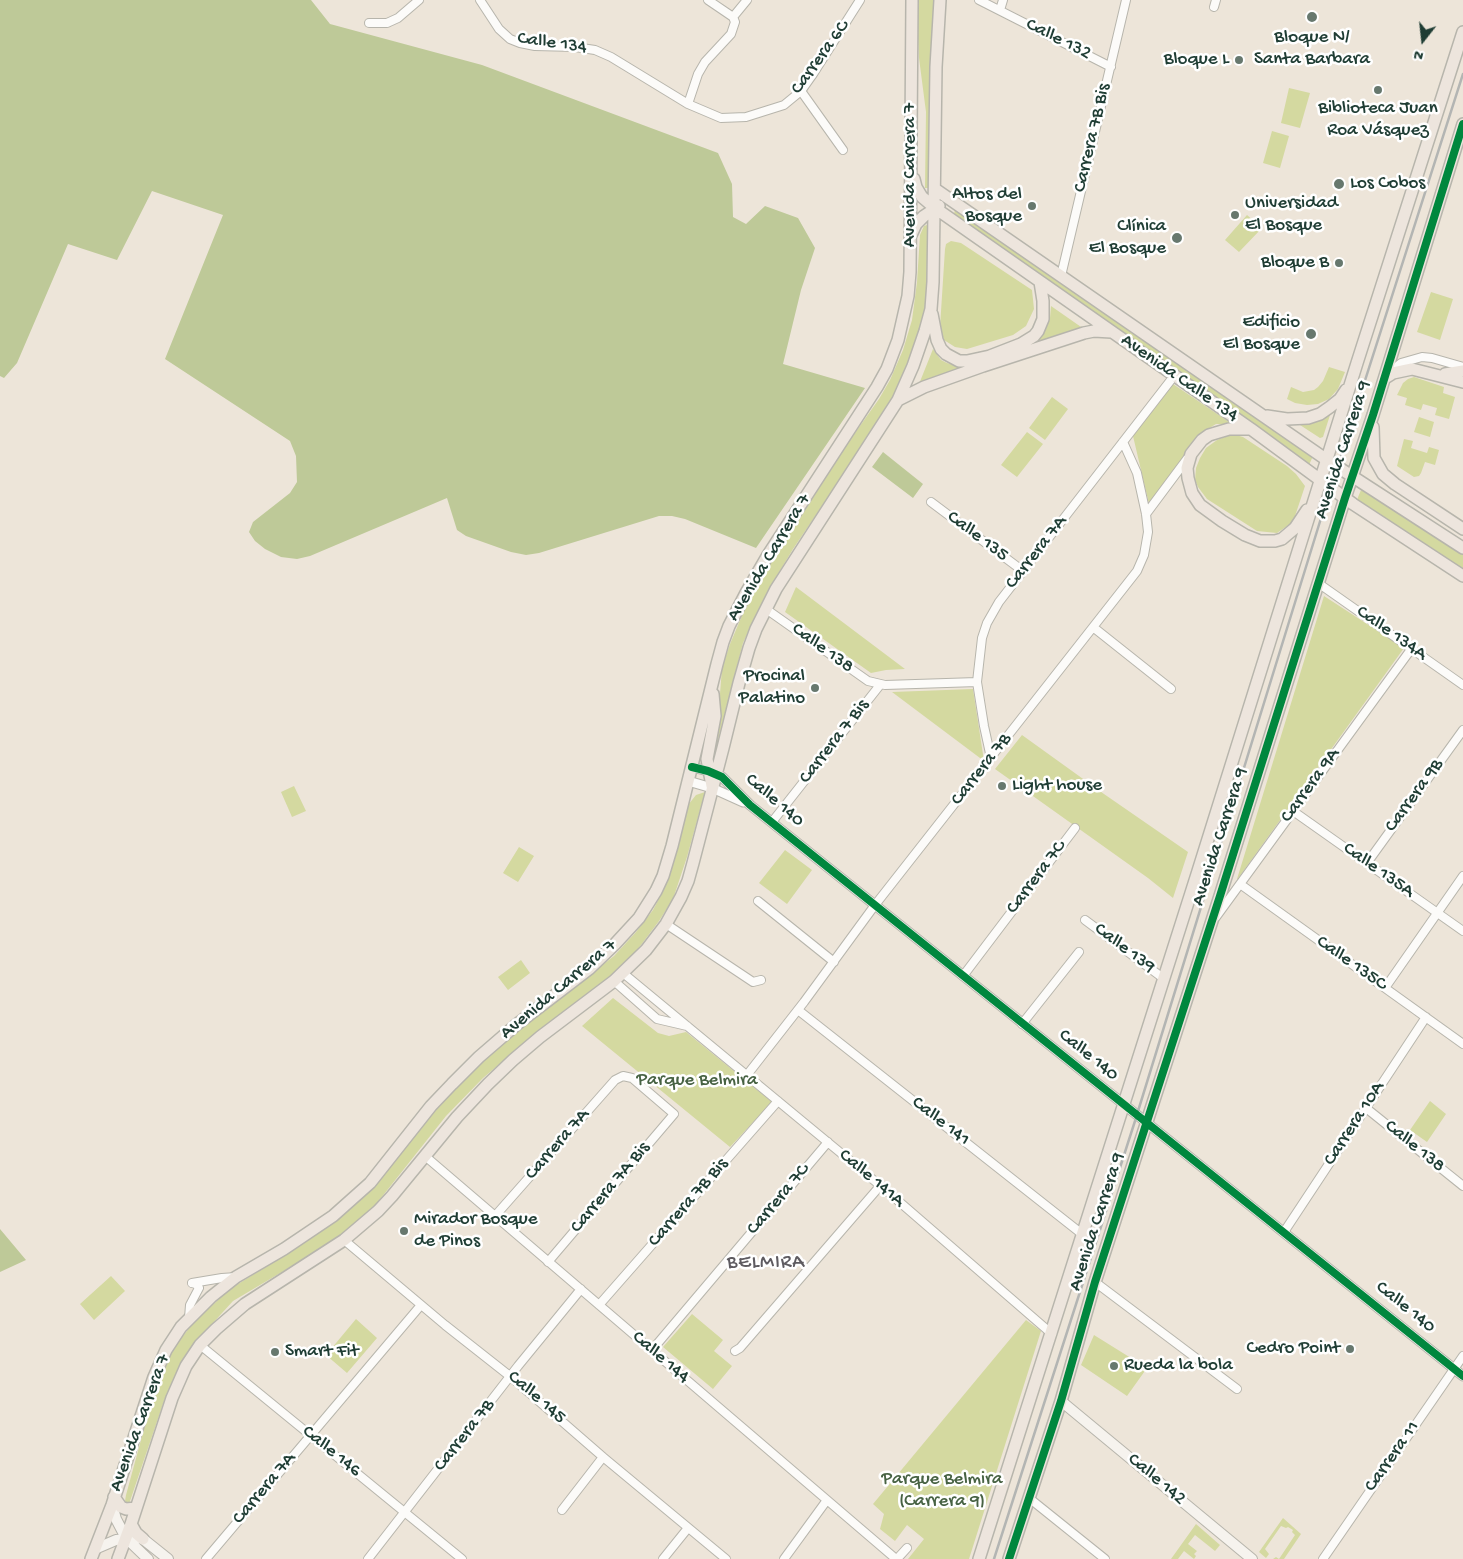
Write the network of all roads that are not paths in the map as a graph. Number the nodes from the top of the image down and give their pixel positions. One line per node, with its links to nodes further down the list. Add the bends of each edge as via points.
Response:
1 (419, 0): 11 (street)
2 (480, 0): 18 (street, Calle 134, via 499,29 510,39 536,46 595,50)
3 (708, 0): 13 (street)
4 (747, 0): 13 (street)
5 (860, 0): 17 (street, Carrera 6C)
6 (912, 0): 22 (main road, Avenida Carrera 7)
7 (940, 0): 23 (main road, Avenida Carrera 7)
8 (979, 0): 12 (street, Calle 132)
9 (1003, 0): 12 (street)
10 (1126, 0): 16 (street, Carrera 7B Bis)
11 (411, 3): 14 (street, via 398,18 387,23)
12 (1000, 10): 16 (street, Calle 132)
13 (733, 17): 18 (street, via 735,22 731,34 705,62)
14 (369, 23)
15 (1463, 32): 36 (main road, Avenida Carrera 9)
16 (1111, 67): 27 (street, Carrera 7B Bis)
17 (801, 91): 18 (street, Carrera 6C, via 784,105 746,117 721,118); 20 (street)
18 (688, 104)
19 (1463, 124): 21 (main road, Avenida Carrera 9)
20 (843, 150)
21 (1459, 151): 35 (main road, Avenida Carrera 9)
22 (911, 170): 25 (main road, Avenida Calle 134, via 919,193); 26 (main road, Avenida Carrera 7)
23 (935, 189): 24 (main road, Avenida Calle 134); 25 (main road, Avenida Carrera 7)
24 (952, 201): 25 (main road); 27 (main road, Avenida Calle 134)
25 (935, 208): 26 (main road, via 920,220); 28 (main road, Avenida Calle 134); 29 (main road, Avenida Carrera 7)
26 (910, 235): 64 (main road, Avenida Carrera 7, via 908,296 898,340 887,369 758,571 723,642)
27 (1061, 276): 39 (main road, Avenida Calle 134)
28 (1040, 282): 29 (main road, via 1043,319 1034,336 976,360 959,361 946,354 934,332); 30 (main road, Avenida Calle 134)
29 (931, 309): 38 (main road, Avenida Carrera 7, via 919,350)
30 (1111, 332): 34 (main road, Avenida Calle 134); 38 (main road, via 1084,333 933,384)
31 (1463, 367): 35 (street, via 1432,358 1416,358 1401,363)
32 (1463, 371): 33 (main road)
33 (1440, 375): 35 (main road, via 1412,368); 37 (main road)
34 (1174, 376): 41 (main road, Avenida Calle 134); 42 (street, Carrera 7A)
35 (1385, 378): 40 (main road, Avenida Carrera 9)
36 (1350, 382): 39 (main road, via 1340,399 1320,414 1287,420); 44 (main road, Avenida Carrera 9)
37 (1463, 382)
38 (898, 400): 58 (main road, Avenida Carrera 7)
39 (1262, 415): 44 (main road, Avenida Calle 134)
40 (1373, 415): 45 (main road, Avenida Carrera 9); 52 (main road, via 1373,451 1379,469)
41 (1251, 430): 43 (main road, via 1229,429 1209,435); 46 (main road, Avenida Calle 134)
42 (1123, 442): 51 (street, via 1137,473); 55 (street, Carrera 7A)
43 (1191, 454): 47 (main road, via 1188,478 1200,505 1245,535 1260,540 1282,539 1295,528); 51 (street)
44 (1327, 460): 45 (main road, Avenida Calle 134); 46 (main road, Avenida Carrera 9)
45 (1352, 476): 48 (main road, Avenida Carrera 9); 50 (main road, Avenida Calle 134)
46 (1321, 481): 47 (main road, Avenida Carrera 9); 48 (main road, Avenida Calle 134)
47 (1315, 498): 90 (main road, Avenida Carrera 9)
48 (1345, 498): 56 (main road, Avenida Calle 134); 57 (main road, Avenida Carrera 9)
49 (931, 502): 55 (street, Calle 135)
50 (1410, 513): 52 (main road); 54 (main road, Avenida Calle 134)
51 (1146, 514): 59 (street, Carrera 7B, via 1148,532 1137,571)
52 (1452, 522): 53 (main road)
53 (1463, 529)
54 (1463, 548)
55 (1023, 571): 61 (street, Carrera 7A, via 999,602 988,623 982,638)
56 (1463, 576)
57 (1318, 583): 60 (street, Calle 134A); 84 (main road, Avenida Carrera 9)
58 (766, 609): 63 (street, Calle 138, via 862,678); 69 (main road, Avenida Carrera 7, via 744,662)
59 (1093, 628): 65 (street); 67 (street, Carrera 7B)
60 (1412, 648): 62 (street, Calle 134A); 73 (street, Carrera 9A)
61 (977, 682): 63 (street); 67 (street, Carrera 7A)
62 (1463, 684)
63 (880, 685): 74 (street, Carrera 7 Bis)
64 (712, 687): 68 (main road, Avenida Carrera 7); 69 (main road, via 715,716 707,754)
65 (1171, 689)
66 (1463, 730): 76 (street, Carrera 9B)
67 (991, 758): 80 (street, Carrera 7B)
68 (692, 767): 69 (street, Calle 140); 70 (main road, Avenida Carrera 7)
69 (712, 773): 71 (main road, Avenida Carrera 7); 72 (street, Calle 140, via 728,782)
70 (688, 781): 71 (street, Calle 140); 114 (main road, Avenida Carrera 7, via 663,876 639,918 590,968 479,1057 431,1106 370,1183 350,1202)
71 (712, 788): 72 (street, Calle 140); 83 (main road, Avenida Carrera 7, via 688,881)
72 (750, 805): 74 (street, Calle 140)
73 (1293, 810): 76 (street, Calle 135A); 78 (street, Carrera 9A)
74 (772, 822): 80 (street, Calle 140)
75 (1075, 828): 89 (street, Carrera 7C)
76 (1367, 863): 81 (street, Calle 135A)
77 (1463, 876): 81 (street)
78 (1240, 884): 84 (street, Carrera 9A); 93 (street, Calle 135C)
79 (758, 901): 87 (street)
80 (875, 905): 87 (street, Carrera 7B); 89 (street, Calle 140)
81 (1437, 913): 85 (street, Calle 135A); 93 (street)
82 (1085, 920): 90 (street, Calle 139)
83 (666, 924): 88 (main road, Avenida Carrera 7); 91 (street, via 752,982)
84 (1210, 924): 104 (main road, Avenida Carrera 9)
85 (1463, 931)
86 (1079, 952): 96 (street)
87 (834, 962): 94 (street, Carrera 7B)
88 (623, 973): 92 (main road, Avenida Carrera 7); 97 (street, Calle 141A)
89 (963, 976): 96 (street, Calle 140)
90 (1164, 978): 101 (main road, Avenida Carrera 9)
91 (761, 980)
92 (614, 981): 97 (street, Calle 141A, via 657,1020); 106 (main road, Avenida Carrera 7, via 513,1060 457,1117)
93 (1385, 988): 95 (street, Calle 135C)
94 (798, 1010): 99 (street, Carrera 7B); 111 (street, Calle 141)
95 (1426, 1017): 98 (street, Calle 135C); 102 (street, Carrera 10A)
96 (1022, 1024): 101 (street, Calle 140)
97 (688, 1026): 99 (street, Calle 141A)
98 (1463, 1044)
99 (747, 1075): 100 (street, Calle 141A)
100 (778, 1101): 105 (street, Calle 141A); 118 (street, Carrera 7B Bis)
101 (1123, 1105): 104 (street, Calle 140); 111 (main road, Avenida Carrera 9)
102 (1366, 1108): 108 (street, Calle 138); 110 (street, Carrera 10A)
103 (674, 1114): 109 (street, Carrera 7A, via 632,1078 623,1076); 113 (street, Carrera 7A Bis)
104 (1146, 1122): 110 (street, Calle 140); 115 (main road, Avenida Carrera 9)
105 (828, 1142): 107 (street, Calle 141A); 122 (street, Carrera 7C)
106 (425, 1156): 109 (street, Calle 144); 112 (main road, Avenida Carrera 7, via 388,1201)
107 (880, 1186): 120 (street, Calle 141A); 123 (street, via 740,1348)
108 (1463, 1186)
109 (495, 1216): 113 (street, Calle 144)
110 (1284, 1232): 125 (street, Calle 140)
111 (1082, 1234): 120 (main road, Avenida Carrera 9)
112 (344, 1240): 117 (street, Calle 145); 121 (main road, Avenida Carrera 7, via 245,1304)
113 (548, 1262): 116 (street, Calle 144)
114 (236, 1278): 119 (main road, Avenida Carrera 7); 119 (street, via 192,1283 199,1288 190,1305)
115 (1095, 1282): 128 (street); 129 (main road, Avenida Carrera 9)
116 (581, 1289): 118 (street, Calle 144); 127 (street, Carrera 7B)
117 (421, 1305): 127 (street, Calle 145); 130 (street, Carrera 7A)
118 (599, 1305): 122 (street, Calle 144)
119 (189, 1318): 134 (main road, Avenida Carrera 7, via 158,1365)
120 (1052, 1334): 154 (main road, Avenida Carrera 9)
121 (200, 1345): 130 (street, Calle 146); 135 (main road, Avenida Carrera 7, via 179,1380)
122 (652, 1350): 133 (street, Calle 144)
123 (734, 1351)
124 (1463, 1356): 125 (street, Carrera 11)
125 (1454, 1369): 126 (street, Calle 140); 158 (street, Carrera 11)
126 (1463, 1376)
127 (511, 1377): 131 (street, Calle 145); 137 (street, Carrera 7B)
128 (1237, 1389)
129 (1060, 1401): 132 (main road, Avenida Carrera 9); 157 (main road, Calle 142)
130 (310, 1435): 137 (street, Calle 146); 147 (street, Carrera 7A)
131 (603, 1457): 136 (street); 139 (street, Calle 145)
132 (1029, 1498): 155 (main road, Avenida Carrera 9); 156 (street)
133 (827, 1500): 152 (street); 153 (street, Calle 144)
134 (113, 1501): 135 (main road, via 126,1509); 140 (main road, via 119,1526); 143 (main road, Avenida Carrera 7)
135 (136, 1508): 138 (main road, Avenida Carrera 7)
136 (562, 1510)
137 (405, 1512): 148 (street, Carrera 7B); 149 (street, Calle 146)
138 (132, 1524): 140 (main road, Avenida Carrera 7); 141 (main road)
139 (688, 1528): 150 (street); 151 (street, Calle 145)
140 (126, 1538): 141 (main road); 143 (main road, via 111,1542); 144 (main road, Avenida Carrera 7); 145 (main road)
141 (144, 1539): 146 (main road)
142 (907, 1548): 153 (street, Calle 144)
143 (93, 1554)
144 (118, 1559)
145 (148, 1559)
146 (168, 1559)
147 (206, 1559)
148 (368, 1559)
149 (462, 1559)
150 (663, 1559)
151 (726, 1559)
152 (784, 1559)
153 (897, 1559)
154 (979, 1559)
155 (1010, 1559)
156 (1105, 1559)
157 (1252, 1559)
158 (1323, 1559)

